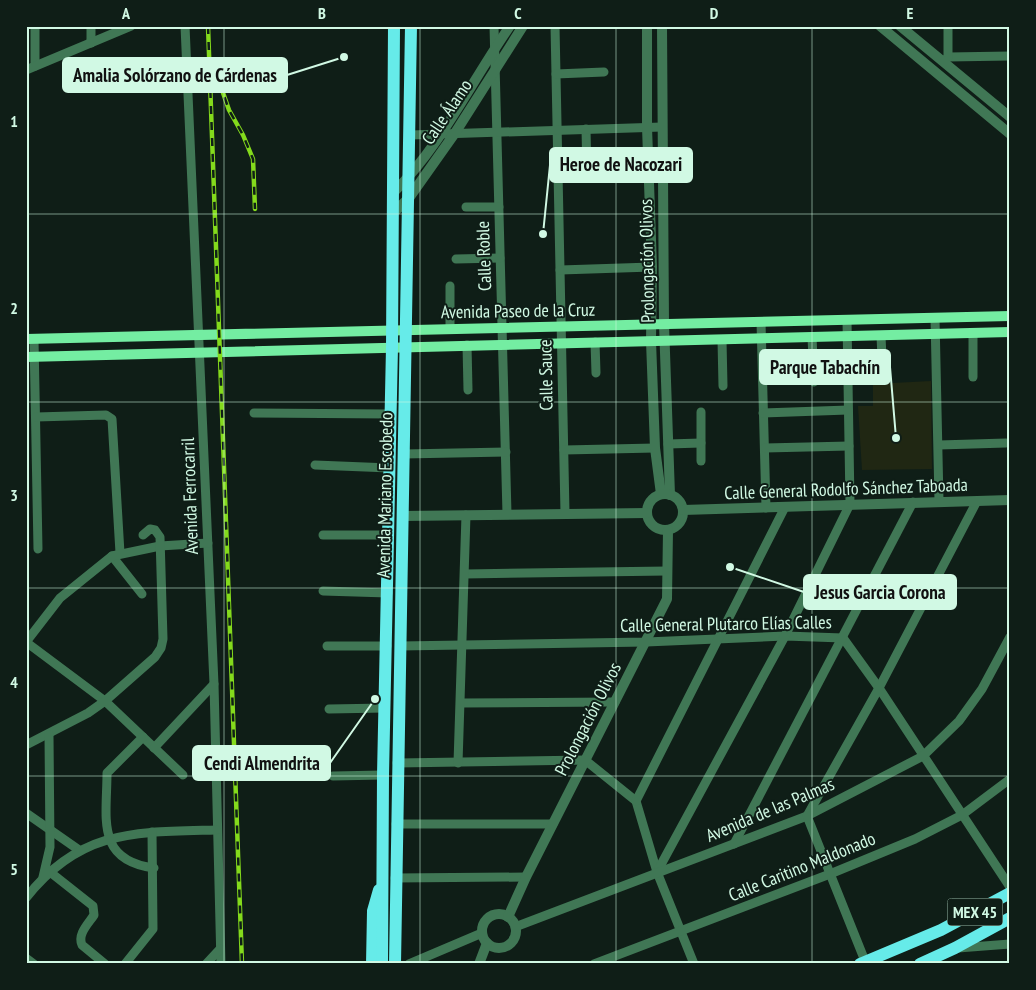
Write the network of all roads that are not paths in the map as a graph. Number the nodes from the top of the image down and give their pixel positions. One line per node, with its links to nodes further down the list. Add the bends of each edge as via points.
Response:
1 (36, 26): 20 (street)
2 (91, 26): 16 (street)
3 (131, 26): 16 (street)
4 (185, 26): 62 (street, Avenida Ferrocarril)
5 (394, 26): 37 (main road, Avenida Mariano Escobedo)
6 (411, 26): 34 (main road, Avenida Mariano Escobedo)
7 (494, 26): 17 (street, Calle Roble)
8 (510, 26): 17 (street, Calle Álamo)
9 (523, 26): 22 (street, Calle Álamo)
10 (555, 26): 24 (street, Calle Sauce)
11 (647, 26): 27 (street, Prolongación Olivos)
12 (662, 26): 26 (street, Prolongación Olivos)
13 (880, 26): 33 (street)
14 (900, 26): 19 (street)
15 (948, 26): 19 (street)
16 (91, 43): 20 (street)
17 (495, 48): 22 (street, Calle Roble); 31 (street, Calle Álamo)
18 (1010, 56): 19 (street)
19 (945, 60): 25 (street)
20 (36, 66): 21 (street)
21 (26, 70)
22 (495, 70): 30 (street, Calle Roble); 32 (street, Calle Álamo)
23 (604, 72): 24 (street)
24 (556, 74): 29 (street, Calle Sauce)
25 (1010, 117)
26 (662, 127): 27 (street); 41 (street, Prolongación Olivos)
27 (647, 128): 28 (street); 42 (street, Prolongación Olivos)
28 (586, 129): 29 (street); 35 (street)
29 (557, 130): 30 (street); 47 (street, Calle Sauce)
30 (497, 132): 32 (street); 40 (street, Calle Roble)
31 (441, 133): 32 (street); 34 (street); 36 (street, Calle Álamo)
32 (455, 133): 38 (street, Calle Álamo)
33 (1010, 134)
34 (410, 135): 36 (main road, Avenida Mariano Escobedo)
35 (587, 175)
36 (409, 178): 37 (street, Calle Álamo); 38 (main road, Avenida Mariano Escobedo)
37 (393, 193): 43 (main road, Avenida Mariano Escobedo)
38 (409, 198): 43 (street, Calle Álamo); 57 (main road, Avenida Mariano Escobedo)
39 (466, 207): 40 (street)
40 (499, 207): 44 (street, Calle Roble)
41 (663, 210): 42 (street); 54 (street, Prolongación Olivos)
42 (649, 211): 46 (street, Prolongación Olivos)
43 (393, 212): 59 (main road, Avenida Mariano Escobedo)
44 (500, 258): 45 (street); 56 (street, Calle Roble)
45 (456, 259)
46 (652, 268): 47 (street); 53 (street, Prolongación Olivos)
47 (560, 270): 55 (street, Calle Sauce)
48 (450, 286): 58 (street)
49 (1010, 316): 50 (main road, Avenida Paseo de la Cruz)
50 (935, 318): 51 (main road, Avenida Paseo de la Cruz); 63 (street)
51 (847, 320): 52 (main road, Avenida Paseo de la Cruz); 64 (street)
52 (762, 322): 54 (main road, Avenida Paseo de la Cruz); 68 (street)
53 (651, 323): 54 (main road, Avenida Paseo de la Cruz); 55 (main road, Avenida Paseo de la Cruz); 70 (street, Prolongación Olivos)
54 (664, 324): 72 (street, Prolongación Olivos)
55 (562, 327): 56 (main road, Avenida Paseo de la Cruz); 73 (street, Calle Sauce)
56 (502, 328): 58 (main road, Avenida Paseo de la Cruz); 74 (street, Calle Roble)
57 (406, 329): 58 (main road, Avenida Paseo de la Cruz); 59 (main road, Avenida Paseo de la Cruz); 76 (main road, Avenida Mariano Escobedo)
58 (450, 329)
59 (392, 330): 62 (main road, Avenida Paseo de la Cruz); 77 (main road, Avenida Mariano Escobedo)
60 (1010, 332): 61 (main road, Avenida Paseo de la Cruz)
61 (973, 333): 63 (main road, Avenida Paseo de la Cruz); 81 (street)
62 (197, 334): 67 (main road, Avenida Paseo de la Cruz); 78 (street, Avenida Ferrocarril)
63 (935, 334): 65 (main road, Avenida Paseo de la Cruz); 95 (street)
64 (847, 336): 65 (main road, Avenida Paseo de la Cruz); 66 (main road, Avenida Paseo de la Cruz); 86 (street)
65 (881, 336): 82 (street)
66 (812, 337): 68 (main road, Avenida Paseo de la Cruz); 83 (street)
67 (30, 339): 79 (street)
68 (762, 339): 69 (main road, Avenida Paseo de la Cruz); 89 (street)
69 (722, 340): 72 (main road, Avenida Paseo de la Cruz); 84 (street)
70 (651, 341): 71 (main road, Avenida Paseo de la Cruz); 72 (main road, Avenida Paseo de la Cruz); 97 (street, Prolongación Olivos)
71 (595, 342): 73 (main road, Avenida Paseo de la Cruz); 80 (street)
72 (665, 342): 94 (street, Prolongación Olivos)
73 (562, 343): 74 (main road, Avenida Paseo de la Cruz); 99 (street, Calle Sauce)
74 (503, 344): 75 (main road, Avenida Paseo de la Cruz); 100 (street, Calle Roble)
75 (467, 345): 76 (main road, Avenida Paseo de la Cruz); 85 (street)
76 (406, 346): 77 (main road, Avenida Paseo de la Cruz); 101 (main road, Avenida Mariano Escobedo)
77 (392, 347): 78 (main road, Avenida Paseo de la Cruz); 90 (main road, Avenida Mariano Escobedo)
78 (200, 353): 79 (main road, Avenida Paseo de la Cruz); 123 (street, Avenida Ferrocarril)
79 (30, 357): 91 (street)
80 (596, 373)
81 (973, 377)
82 (883, 380)
83 (814, 382)
84 (723, 386)
85 (468, 390)
86 (848, 410): 89 (street); 96 (street)
87 (701, 412): 92 (street)
88 (254, 413): 90 (street)
89 (764, 413): 98 (street)
90 (390, 414): 104 (main road, Avenida Mariano Escobedo)
91 (36, 417): 125 (street); 126 (street, via 106,415 112,419)
92 (701, 443): 94 (street); 102 (street)
93 (1006, 443): 95 (street)
94 (668, 444): 105 (street, Prolongación Olivos)
95 (939, 445): 107 (street)
96 (849, 446): 98 (street); 110 (street)
97 (655, 448): 99 (street); 105 (street, Prolongación Olivos)
98 (765, 448): 112 (street)
99 (564, 450): 115 (street, Calle Sauce)
100 (506, 452): 101 (street); 116 (street, Calle Roble)
101 (404, 454): 118 (main road, Avenida Mariano Escobedo)
102 (701, 461)
103 (315, 465): 104 (street)
104 (390, 468): 121 (main road, Avenida Mariano Escobedo)
105 (666, 495): 113 (street, via 679,501); 114 (street, via 650,501)
106 (1010, 500): 108 (street, Calle General Rodolfo Sánchez Taboada)
107 (939, 501): 108 (street, Calle General Rodolfo Sánchez Taboada); 109 (street, Calle General Rodolfo Sánchez Taboada)
108 (976, 501): 142 (street)
109 (913, 502): 110 (street, Calle General Rodolfo Sánchez Taboada); 135 (street)
110 (850, 504): 111 (street, Calle General Rodolfo Sánchez Taboada); 132 (street)
111 (786, 507): 112 (street, Calle General Rodolfo Sánchez Taboada); 134 (street)
112 (766, 508): 113 (street, Calle General Rodolfo Sánchez Taboada)
113 (683, 510): 119 (street, via 677,525)
114 (647, 512): 115 (street); 119 (street, via 651,524)
115 (566, 513): 116 (street)
116 (507, 514): 117 (street)
117 (466, 515): 118 (street); 128 (street)
118 (403, 516): 140 (main road, Avenida Mariano Escobedo)
119 (668, 530): 127 (street, Prolongación Olivos)
120 (143, 534): 124 (street, via 150,529 155,530 160,537)
121 (389, 535): 122 (street); 130 (main road, Avenida Mariano Escobedo)
122 (324, 536)
123 (208, 543): 124 (street); 141 (street, Avenida Ferrocarril)
124 (160, 546): 126 (street); 143 (street, via 164,638 161,648)
125 (38, 549)
126 (116, 554): 131 (street); 136 (street, via 60,598)
127 (668, 572): 128 (street); 137 (street, Prolongación Olivos, via 667,599)
128 (465, 574): 138 (street)
129 (323, 591): 130 (street)
130 (388, 593): 140 (main road, Avenida Mariano Escobedo)
131 (142, 594)
132 (785, 636): 134 (street, Calle General Plutarco Elías Calles); 135 (street, Calle General Plutarco Elías Calles); 174 (street)
133 (1010, 637): 152 (street, Avenida de las Palmas, via 982,689 959,721)
134 (719, 638): 137 (street, Calle General Plutarco Elías Calles); 160 (street)
135 (843, 638): 142 (street, Calle General Plutarco Elías Calles); 171 (street)
136 (26, 642): 143 (street)
137 (646, 642): 138 (street, Calle General Plutarco Elías Calles); 144 (street, Prolongación Olivos)
138 (463, 645): 140 (street, Calle General Plutarco Elías Calles); 145 (street)
139 (327, 646): 140 (street, Calle General Plutarco Elías Calles)
140 (393, 646): 146 (main road, Avenida Mariano Escobedo); 154 (main road, Avenida Mariano Escobedo)
141 (214, 684): 151 (street); 168 (street, Avenida Ferrocarril)
142 (879, 688): 152 (street, Calle General Plutarco Elías Calles); 164 (street)
143 (105, 701): 148 (street); 149 (street)
144 (615, 702): 145 (street); 153 (street, Prolongación Olivos)
145 (461, 703): 155 (street)
146 (385, 708): 147 (street); 157 (main road, Avenida Mariano Escobedo)
147 (330, 709)
148 (49, 735): 150 (street); 167 (street)
149 (143, 737): 151 (street); 170 (street, via 107,773)
150 (26, 745)
151 (154, 748): 156 (street)
152 (923, 756): 163 (street, Calle General Plutarco Elías Calles); 164 (street, Avenida de las Palmas)
153 (585, 760): 155 (street); 160 (street); 166 (street, Prolongación Olivos)
154 (398, 763): 155 (street); 161 (main road, Avenida Mariano Escobedo)
155 (458, 763)
156 (183, 775)
157 (383, 775): 158 (street); 161 (main road, Avenida Mariano Escobedo)
158 (333, 776)
159 (1010, 779): 163 (street, Calle Caritino Maldonado)
160 (636, 801): 174 (street)
161 (390, 809): 165 (main road, Avenida Mariano Escobedo); 180 (main road, Avenida Mariano Escobedo)
162 (26, 813): 167 (street)
163 (962, 815): 175 (street, Calle Caritino Maldonado, via 915,839); 179 (street, Calle General Plutarco Elías Calles)
164 (807, 816): 171 (street, Avenida de las Palmas); 175 (street)
165 (396, 824): 166 (street); 178 (main road, Avenida Mariano Escobedo)
166 (553, 824): 177 (street, Prolongación Olivos)
167 (50, 829): 172 (street); 176 (street)
168 (216, 830): 169 (street); 191 (street, Avenida Ferrocarril)
169 (152, 832): 170 (street); 173 (street)
170 (107, 838): 172 (street); 173 (street, via 128,860)
171 (734, 844): 174 (street, Avenida de las Palmas)
172 (79, 850): 176 (street)
173 (154, 868): 197 (street, via 153,929)
174 (658, 872): 185 (street, Avenida de las Palmas); 186 (street)
175 (830, 874): 186 (street, Calle Caritino Maldonado); 193 (street)
176 (47, 875): 182 (street); 196 (street, via 93,906 94,914 80,941)
177 (526, 877): 178 (street); 183 (street, Prolongación Olivos)
178 (395, 878): 202 (main road, Avenida Mariano Escobedo)
179 (1010, 887)
180 (380, 890): 200 (main road, via 373,911); 201 (main road, Avenida Mariano Escobedo)
181 (1010, 893): 193 (main road, MEX 45, via 941,930)
182 (26, 898)
183 (508, 916): 185 (street); 187 (street, via 498,914 488,918)
184 (1010, 918): 190 (main road, MEX 45)
185 (515, 927): 188 (street, via 515,935 509,944 498,948)
186 (682, 932): 205 (street, Calle Caritino Maldonado); 206 (street)
187 (482, 933): 188 (street); 203 (street)
188 (487, 943): 204 (street)
189 (1010, 944): 190 (street)
190 (955, 948): 194 (main road, MEX 45)
191 (220, 949): 198 (street); 199 (street, Avenida Ferrocarril)
192 (26, 958): 195 (street)
193 (862, 963)
194 (924, 963)
195 (34, 964)
196 (105, 964)
197 (125, 964)
198 (206, 964)
199 (221, 964)
200 (372, 964)
201 (382, 964)
202 (395, 964)
203 (409, 964)
204 (479, 964)
205 (594, 964)
206 (694, 964)

